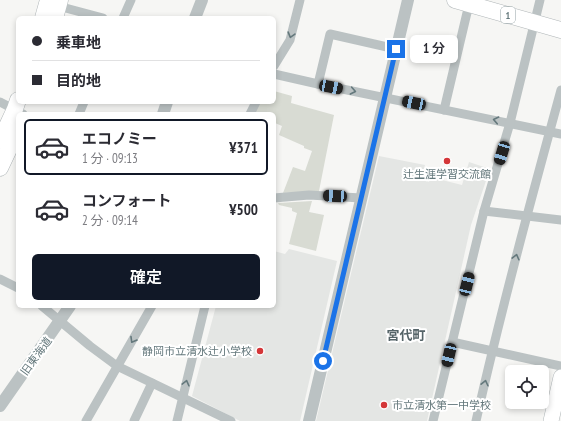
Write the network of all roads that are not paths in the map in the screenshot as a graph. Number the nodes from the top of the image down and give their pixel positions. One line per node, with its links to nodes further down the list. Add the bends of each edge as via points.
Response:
1 (131, 0): 11 (street)
2 (202, 0): 12 (street)
3 (300, 0): 16 (street, one-way to 16, via 290,40)
4 (408, 0): 15 (street)
5 (485, 0): 8 (highway, 1)
6 (465, 1): 8 (highway, 1); 23 (street)
7 (51, 4): 9 (highway); 10 (street)
8 (537, 12): 13 (highway, 1); 14 (highway, 1); 25 (street)
9 (43, 16)
10 (96, 16)
11 (124, 16)
12 (196, 16)
13 (561, 22)
14 (561, 30)
15 (396, 49): 18 (street, via 330,34); 20 (street)
16 (276, 63)
17 (276, 74): 18 (street)
18 (318, 84): 20 (street, one-way to 20)
19 (561, 90): 26 (street)
20 (384, 97): 23 (street); 32 (street)
21 (0, 102): 22 (street)
22 (22, 108)
23 (444, 110): 25 (street, one-way to 23)
24 (16, 117): 29 (highway)
25 (510, 123): 26 (street); 33 (street)
26 (550, 132): 28 (street); 34 (street)
27 (16, 134): 30 (highway)
28 (561, 134)
29 (0, 141)
30 (0, 168)
31 (276, 198): 32 (street, via 309,195)
32 (361, 198): 55 (street)
33 (484, 211): 34 (street); 43 (street)
34 (526, 216): 35 (street); 44 (street, one-way to 34)
35 (561, 220)
36 (0, 279): 37 (street)
37 (16, 287)
38 (45, 308): 42 (street)
39 (69, 308): 42 (street, 旧東海道)
40 (151, 308): 45 (street, one-way to 45)
41 (205, 308): 49 (street, one-way to 41)
42 (61, 321): 45 (street); 50 (street, 旧東海道)
43 (452, 342): 44 (street); 56 (street)
44 (492, 351): 46 (street); 57 (street, one-way to 44)
45 (117, 366): 48 (street); 51 (street)
46 (561, 366)
47 (561, 376): 58 (main road)
48 (152, 383): 49 (street); 52 (street)
49 (183, 398): 53 (street); 54 (street)
50 (0, 406)
51 (86, 421)
52 (134, 421)
53 (177, 421)
54 (231, 421)
55 (309, 421)
56 (434, 421)
57 (476, 421)
58 (551, 421)

